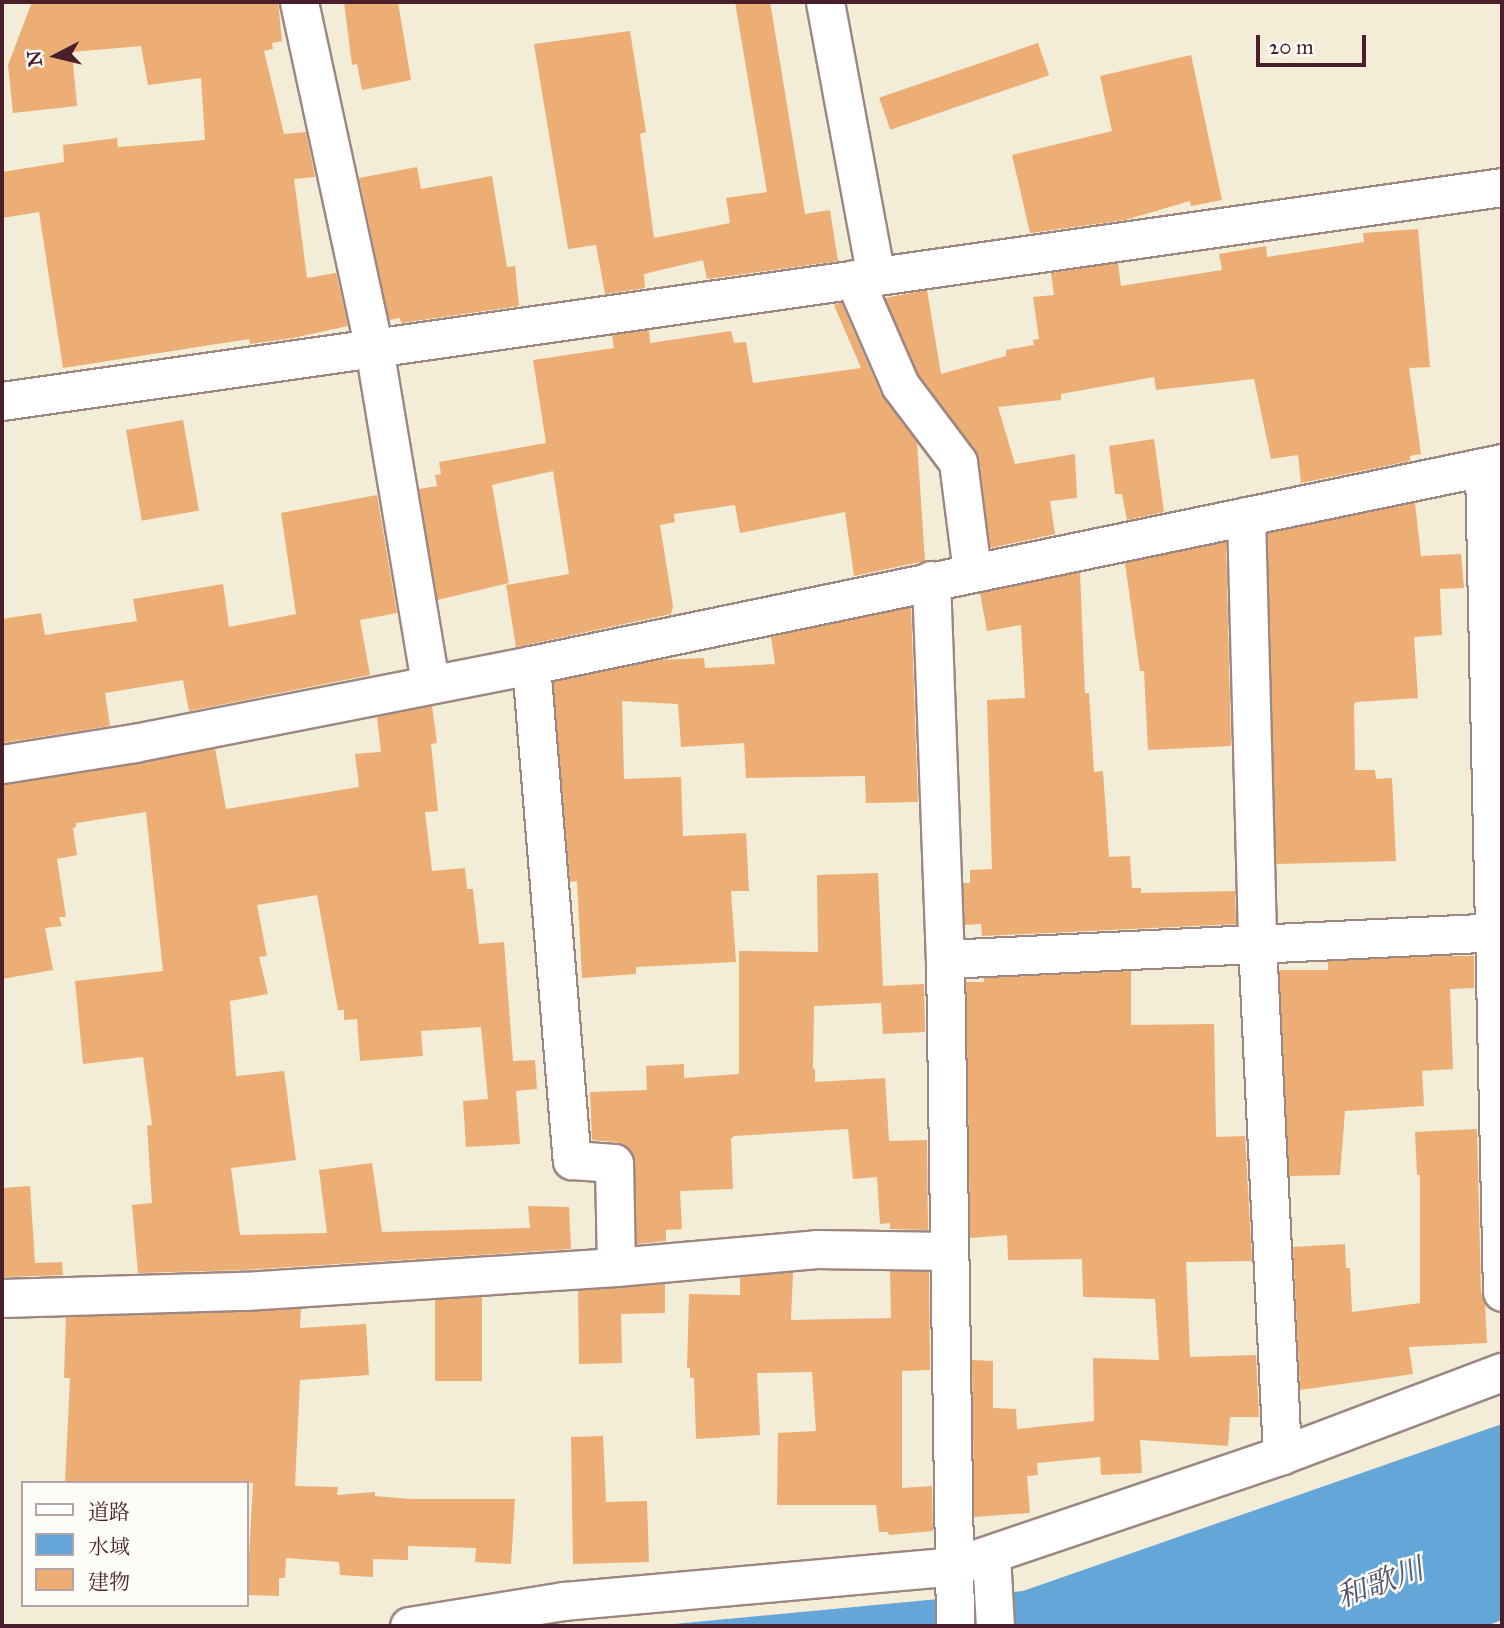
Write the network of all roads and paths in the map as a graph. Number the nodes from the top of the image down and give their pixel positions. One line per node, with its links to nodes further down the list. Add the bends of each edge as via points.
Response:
1 (299, 2): 5 (street)
2 (825, 2): 4 (street)
3 (1502, 187): 4 (street)
4 (865, 278): 5 (street); 9 (street, via 900,385 958,462)
5 (374, 348): 6 (street); 12 (street)
6 (2, 401)
7 (1493, 466): 8 (street); 14 (street)
8 (1246, 516): 9 (street); 15 (street)
9 (972, 571): 10 (street)
10 (931, 580): 11 (street); 16 (street)
11 (531, 665): 12 (street); 18 (street, via 572,1160 614,1163)
12 (430, 683): 13 (street, via 134,743)
13 (2, 764)
14 (1498, 932): 15 (street); 19 (street)
15 (1257, 943): 16 (street); 22 (street)
16 (945, 959): 17 (street)
17 (949, 1251): 18 (street, via 816,1249); 24 (street)
18 (616, 1267): 20 (street, via 245,1291)
19 (1502, 1292)
20 (2, 1298)
21 (1502, 1372): 22 (street)
22 (1282, 1455): 23 (street)
23 (991, 1555): 24 (street); 25 (street)
24 (954, 1595): 26 (street, via 564,1601)
25 (995, 1610)
26 (410, 1626)

